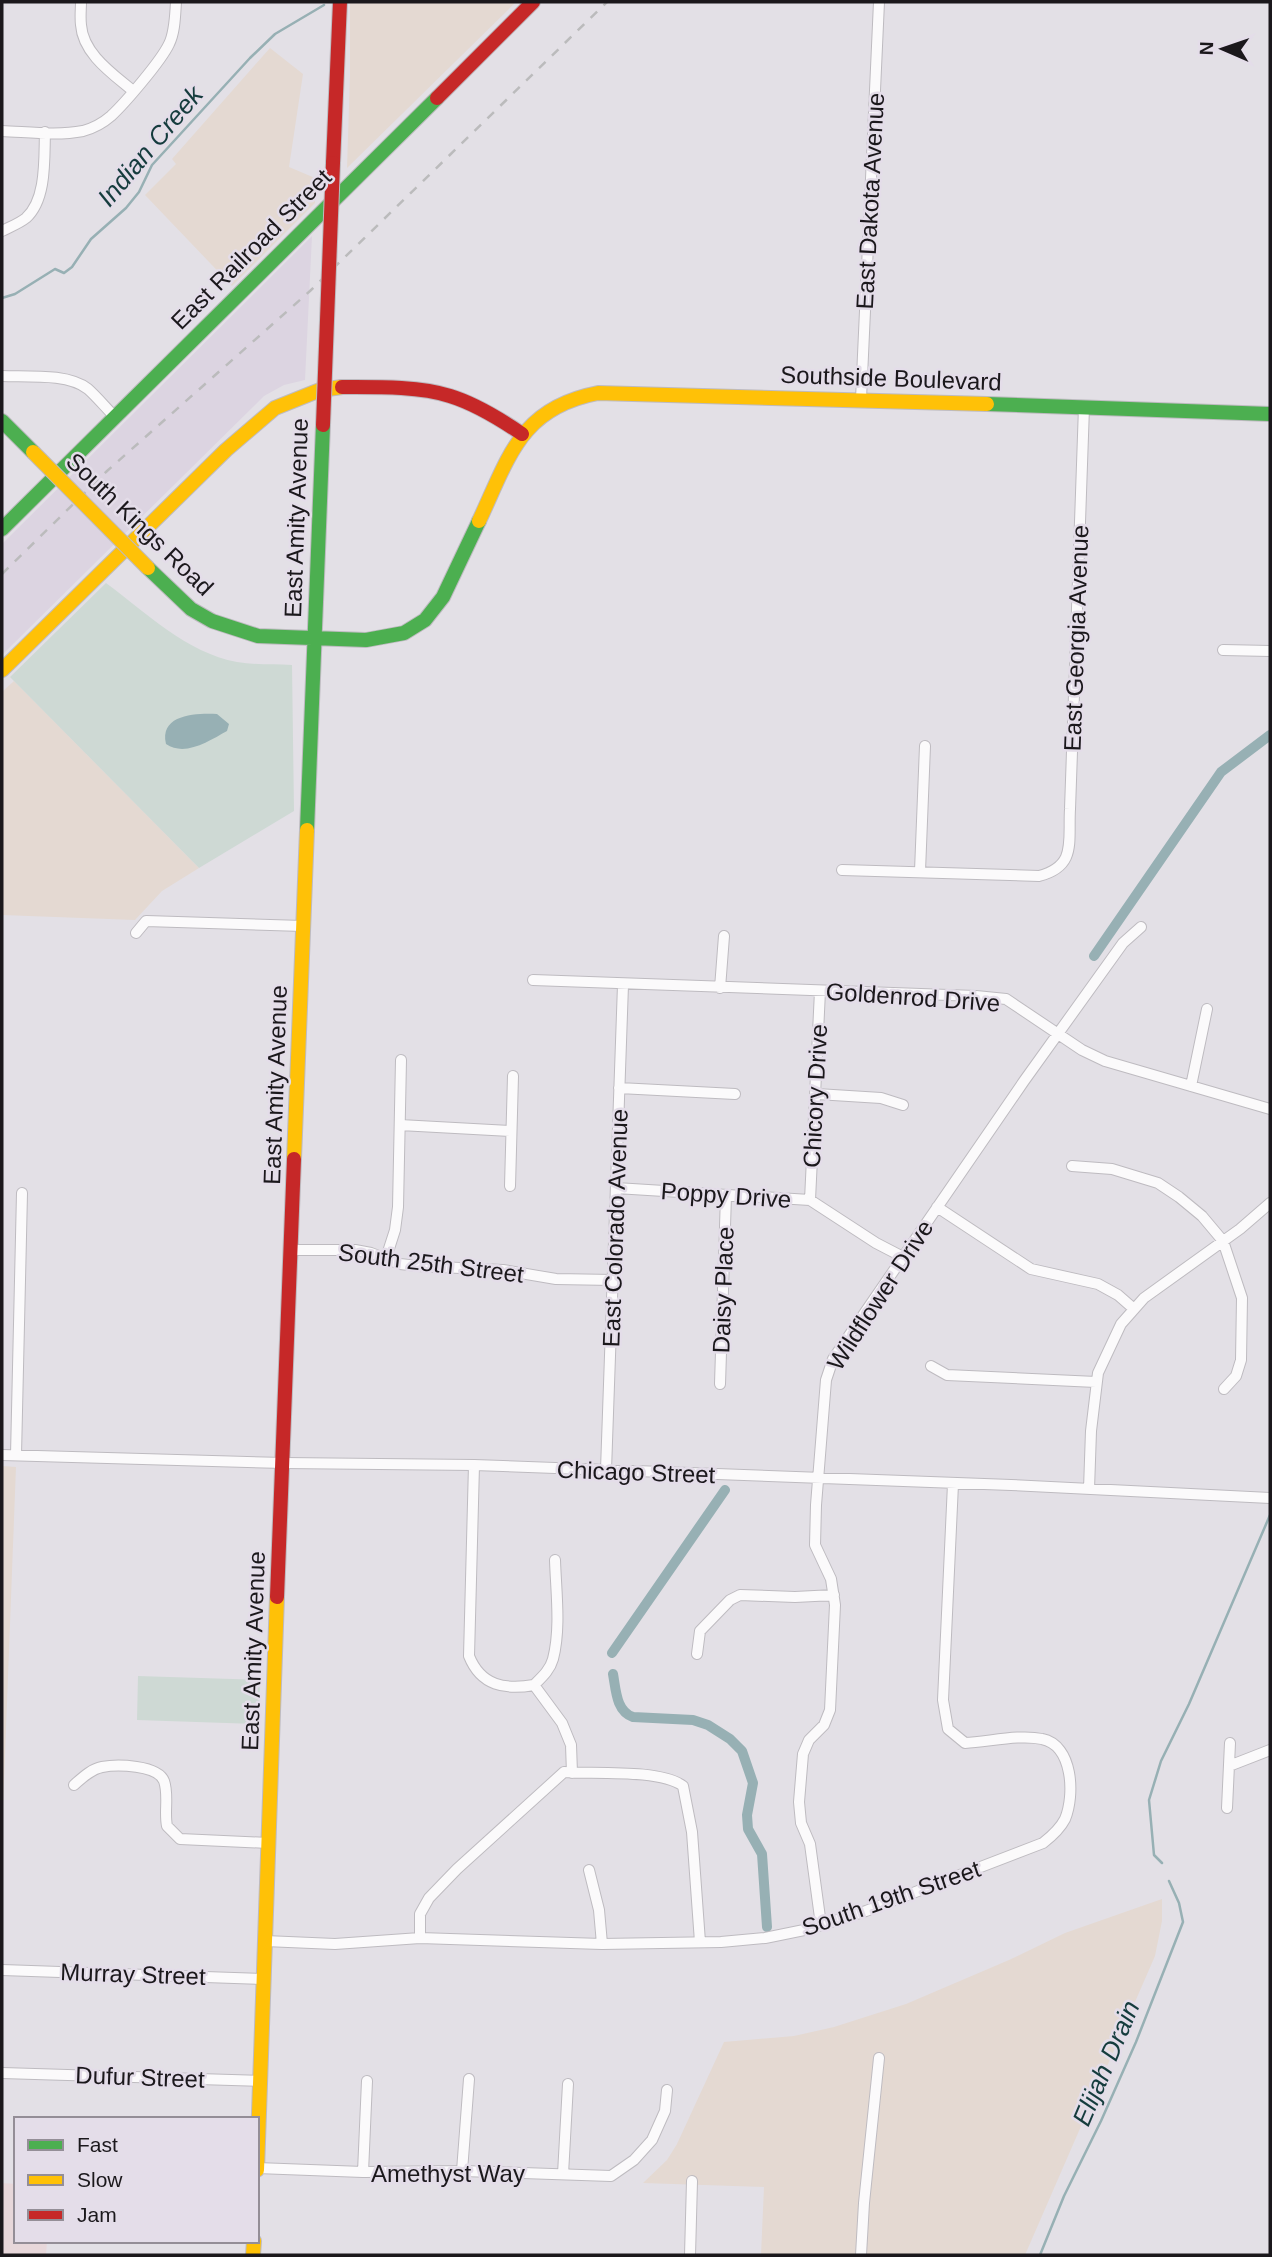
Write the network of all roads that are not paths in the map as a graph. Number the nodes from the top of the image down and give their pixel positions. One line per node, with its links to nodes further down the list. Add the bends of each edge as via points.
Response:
1 (81, 2): 6 (street, via 81,27 87,44)
2 (176, 2): 6 (street, via 170,43)
3 (340, 2): 18 (main road, East Amity Avenue, bridge)
4 (533, 2): 14 (main road, East Railroad Street)
5 (879, 2): 11 (street, East Dakota Avenue)
6 (133, 91): 8 (street, via 99,125 76,132)
7 (2, 131): 8 (street)
8 (45, 132): 9 (street, via 41,190 34,209)
9 (2, 231)
10 (2, 376): 14 (street, via 76,382)
11 (861, 400): 12 (main road, Southside Boulevard); 16 (main road, Southside Boulevard, via 598,393 558,405)
12 (1084, 407): 13 (main road, Southside Boulevard); 24 (street, East Georgia Avenue, via 1066,860 1051,873 1039,876)
13 (1270, 414)
14 (115, 417): 17 (main road, East Railroad Street)
15 (2, 421): 18 (main road, South Kings Road, bridge, via 191,609 258,636)
16 (522, 434): 18 (main road, South Kings Road, via 443,597 425,620 384,638); 21 (main road, via 471,404 419,390 343,387 299,397 275,408 226,450)
17 (2, 529)
18 (314, 638): 25 (main road, East Amity Avenue)
19 (1223, 650): 20 (street)
20 (1270, 651)
21 (2, 670)
22 (925, 746): 24 (street)
23 (842, 870): 24 (street)
24 (920, 872)
25 (303, 926): 27 (street, via 146,921); 54 (main road, East Amity Avenue)
26 (1141, 927): 34 (street, Wildflower Drive, via 1123,943)
27 (136, 933)
28 (724, 936): 31 (street)
29 (533, 981): 30 (street, Goldenrod Drive)
30 (623, 985): 31 (street, Goldenrod Drive); 38 (street, East Colorado Avenue)
31 (720, 988): 32 (street, Goldenrod Drive)
32 (820, 991): 34 (street, Goldenrod Drive, via 1006,999); 40 (street, Chicory Drive)
33 (1207, 1009): 37 (street)
34 (1057, 1035): 37 (street, Goldenrod Drive, via 1105,1061); 52 (street, Wildflower Drive)
35 (401, 1060): 43 (street)
36 (513, 1076): 44 (street)
37 (1191, 1086): 42 (street, Goldenrod Drive)
38 (620, 1088): 39 (street); 47 (street, East Colorado Avenue)
39 (735, 1094)
40 (817, 1094): 41 (street, via 881,1098); 50 (street, Chicory Drive)
41 (903, 1105)
42 (1270, 1109)
43 (400, 1125): 44 (street); 55 (street, via 398,1207)
44 (511, 1131): 46 (street)
45 (1072, 1166): 53 (street, via 1112,1169 1158,1183 1202,1216)
46 (510, 1186)
47 (616, 1188): 49 (street, Poppy Drive); 57 (street, East Colorado Avenue)
48 (22, 1193): 64 (street)
49 (726, 1195): 50 (street, Poppy Drive); 61 (street, Daisy Place)
50 (810, 1200): 56 (street, Poppy Drive)
51 (1270, 1203): 53 (street)
52 (937, 1207): 56 (street, Wildflower Drive); 58 (street, via 1031,1269 1098,1284)
53 (1223, 1241): 58 (street); 62 (street, via 1242,1298 1241,1360 1236,1377)
54 (291, 1250): 55 (street, South 25th Street, via 355,1250); 65 (main road, East Amity Avenue)
55 (386, 1258): 57 (street, South 25th Street, via 418,1266)
56 (903, 1258): 68 (street, Wildflower Drive, via 833,1359 826,1380)
57 (613, 1280): 67 (street, East Colorado Avenue)
58 (1134, 1309): 60 (street, via 1121,1324)
59 (932, 1366): 60 (street, via 947,1375)
60 (1096, 1382): 70 (street)
61 (720, 1384)
62 (1224, 1390)
63 (2, 1455): 64 (street, Chicago Street)
64 (16, 1455): 65 (street, Chicago Street)
65 (284, 1463): 66 (street, Chicago Street); 82 (main road, East Amity Avenue)
66 (474, 1465): 67 (street, Chicago Street); 75 (street, via 469,1656 486,1679 499,1686)
67 (606, 1471): 68 (street, Chicago Street)
68 (818, 1479): 69 (street, Chicago Street); 73 (street, Wildflower Drive, via 816,1545)
69 (953, 1484): 70 (street, Chicago Street); 84 (street, South 19th Street, via 943,1700 948,1729 965,1743 1044,1739 1061,1750 1071,1771 1067,1813 1055,1834 1043,1843)
70 (1088, 1489): 71 (street, Chicago Street)
71 (1270, 1498)
72 (555, 1560): 75 (street, via 553,1660)
73 (834, 1595): 74 (street, via 740,1595 700,1631); 84 (street, Wildflower Drive, via 830,1710 803,1754 799,1802)
74 (697, 1654)
75 (534, 1685): 79 (street, via 562,1723 571,1745)
76 (1230, 1742): 78 (street)
77 (1270, 1749): 78 (street)
78 (1229, 1766): 81 (street)
79 (572, 1773): 85 (street, via 564,1772 429,1898 420,1914); 87 (street, via 648,1776 675,1780 682,1786 691,1832)
80 (74, 1785): 82 (street, via 102,1767 154,1770 166,1791 167,1826 180,1839)
81 (1227, 1808)
82 (268, 1843): 86 (main road, East Amity Avenue)
83 (589, 1870): 88 (street)
84 (821, 1925): 87 (street, South 19th Street, via 765,1938)
85 (420, 1938): 86 (street, South 19th Street, via 346,1944); 88 (street, South 19th Street)
86 (265, 1941): 90 (main road, East Amity Avenue)
87 (700, 1942): 88 (street, South 19th Street)
88 (602, 1944)
89 (2, 1970): 90 (street, Murray Street)
90 (264, 1979): 94 (main road, East Amity Avenue)
91 (879, 2058): 105 (street)
92 (2, 2073): 94 (street, Dufur Street)
93 (468, 2079): 100 (street)
94 (261, 2081): 98 (main road, East Amity Avenue)
95 (367, 2081): 101 (street)
96 (568, 2084): 102 (street)
97 (667, 2090): 102 (street, Amethyst Way, via 665,2111 652,2140 634,2160 611,2176)
98 (259, 2125)
99 (259, 2169): 101 (street, Amethyst Way)
100 (462, 2171): 101 (street, Amethyst Way); 102 (street, Amethyst Way)
101 (363, 2172)
102 (564, 2174)
103 (692, 2181): 104 (street)
104 (690, 2255)
105 (862, 2255)

